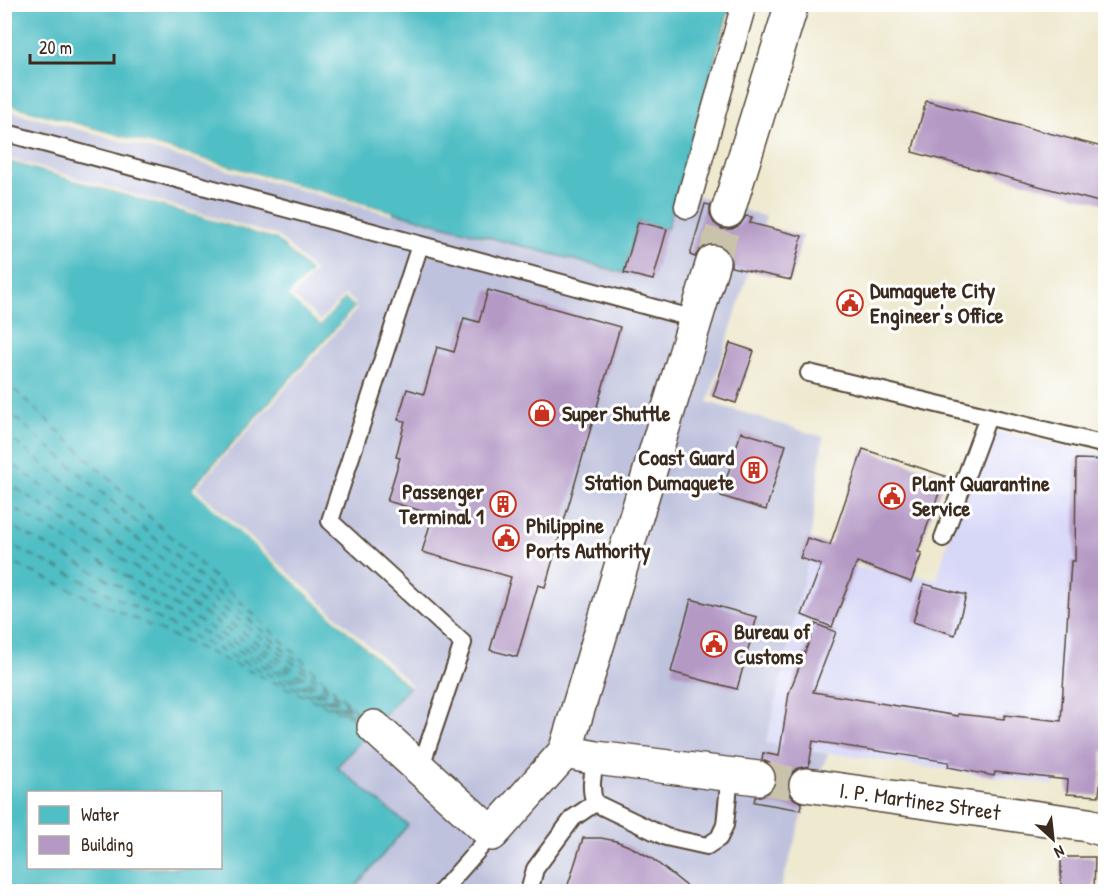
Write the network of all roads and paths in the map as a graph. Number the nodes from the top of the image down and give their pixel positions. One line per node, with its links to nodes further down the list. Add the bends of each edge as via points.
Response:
1 (744, 4): 4 (street)
2 (792, 4): 5 (highway)
3 (14, 135): 6 (lane)
4 (687, 206)
5 (728, 211)
6 (420, 245): 8 (lane); 15 (lane, via 330,521 463,643)
7 (713, 262): 8 (highway)
8 (695, 319): 14 (highway)
9 (809, 373): 10 (lane)
10 (988, 417): 11 (lane); 12 (lane)
11 (1106, 445)
12 (943, 538)
13 (374, 727): 15 (highway)
14 (580, 755): 16 (highway); 18 (lane); 20 (highway)
15 (420, 769): 20 (highway)
16 (744, 776): 18 (lane, via 719,838 707,846 666,837)
17 (806, 784): 19 (highway, I. P. Martinez Street)
18 (595, 803): 22 (lane, via 573,818 560,835 535,869)
19 (1106, 830)
20 (492, 834): 21 (lane)
21 (441, 891)
22 (530, 891)

